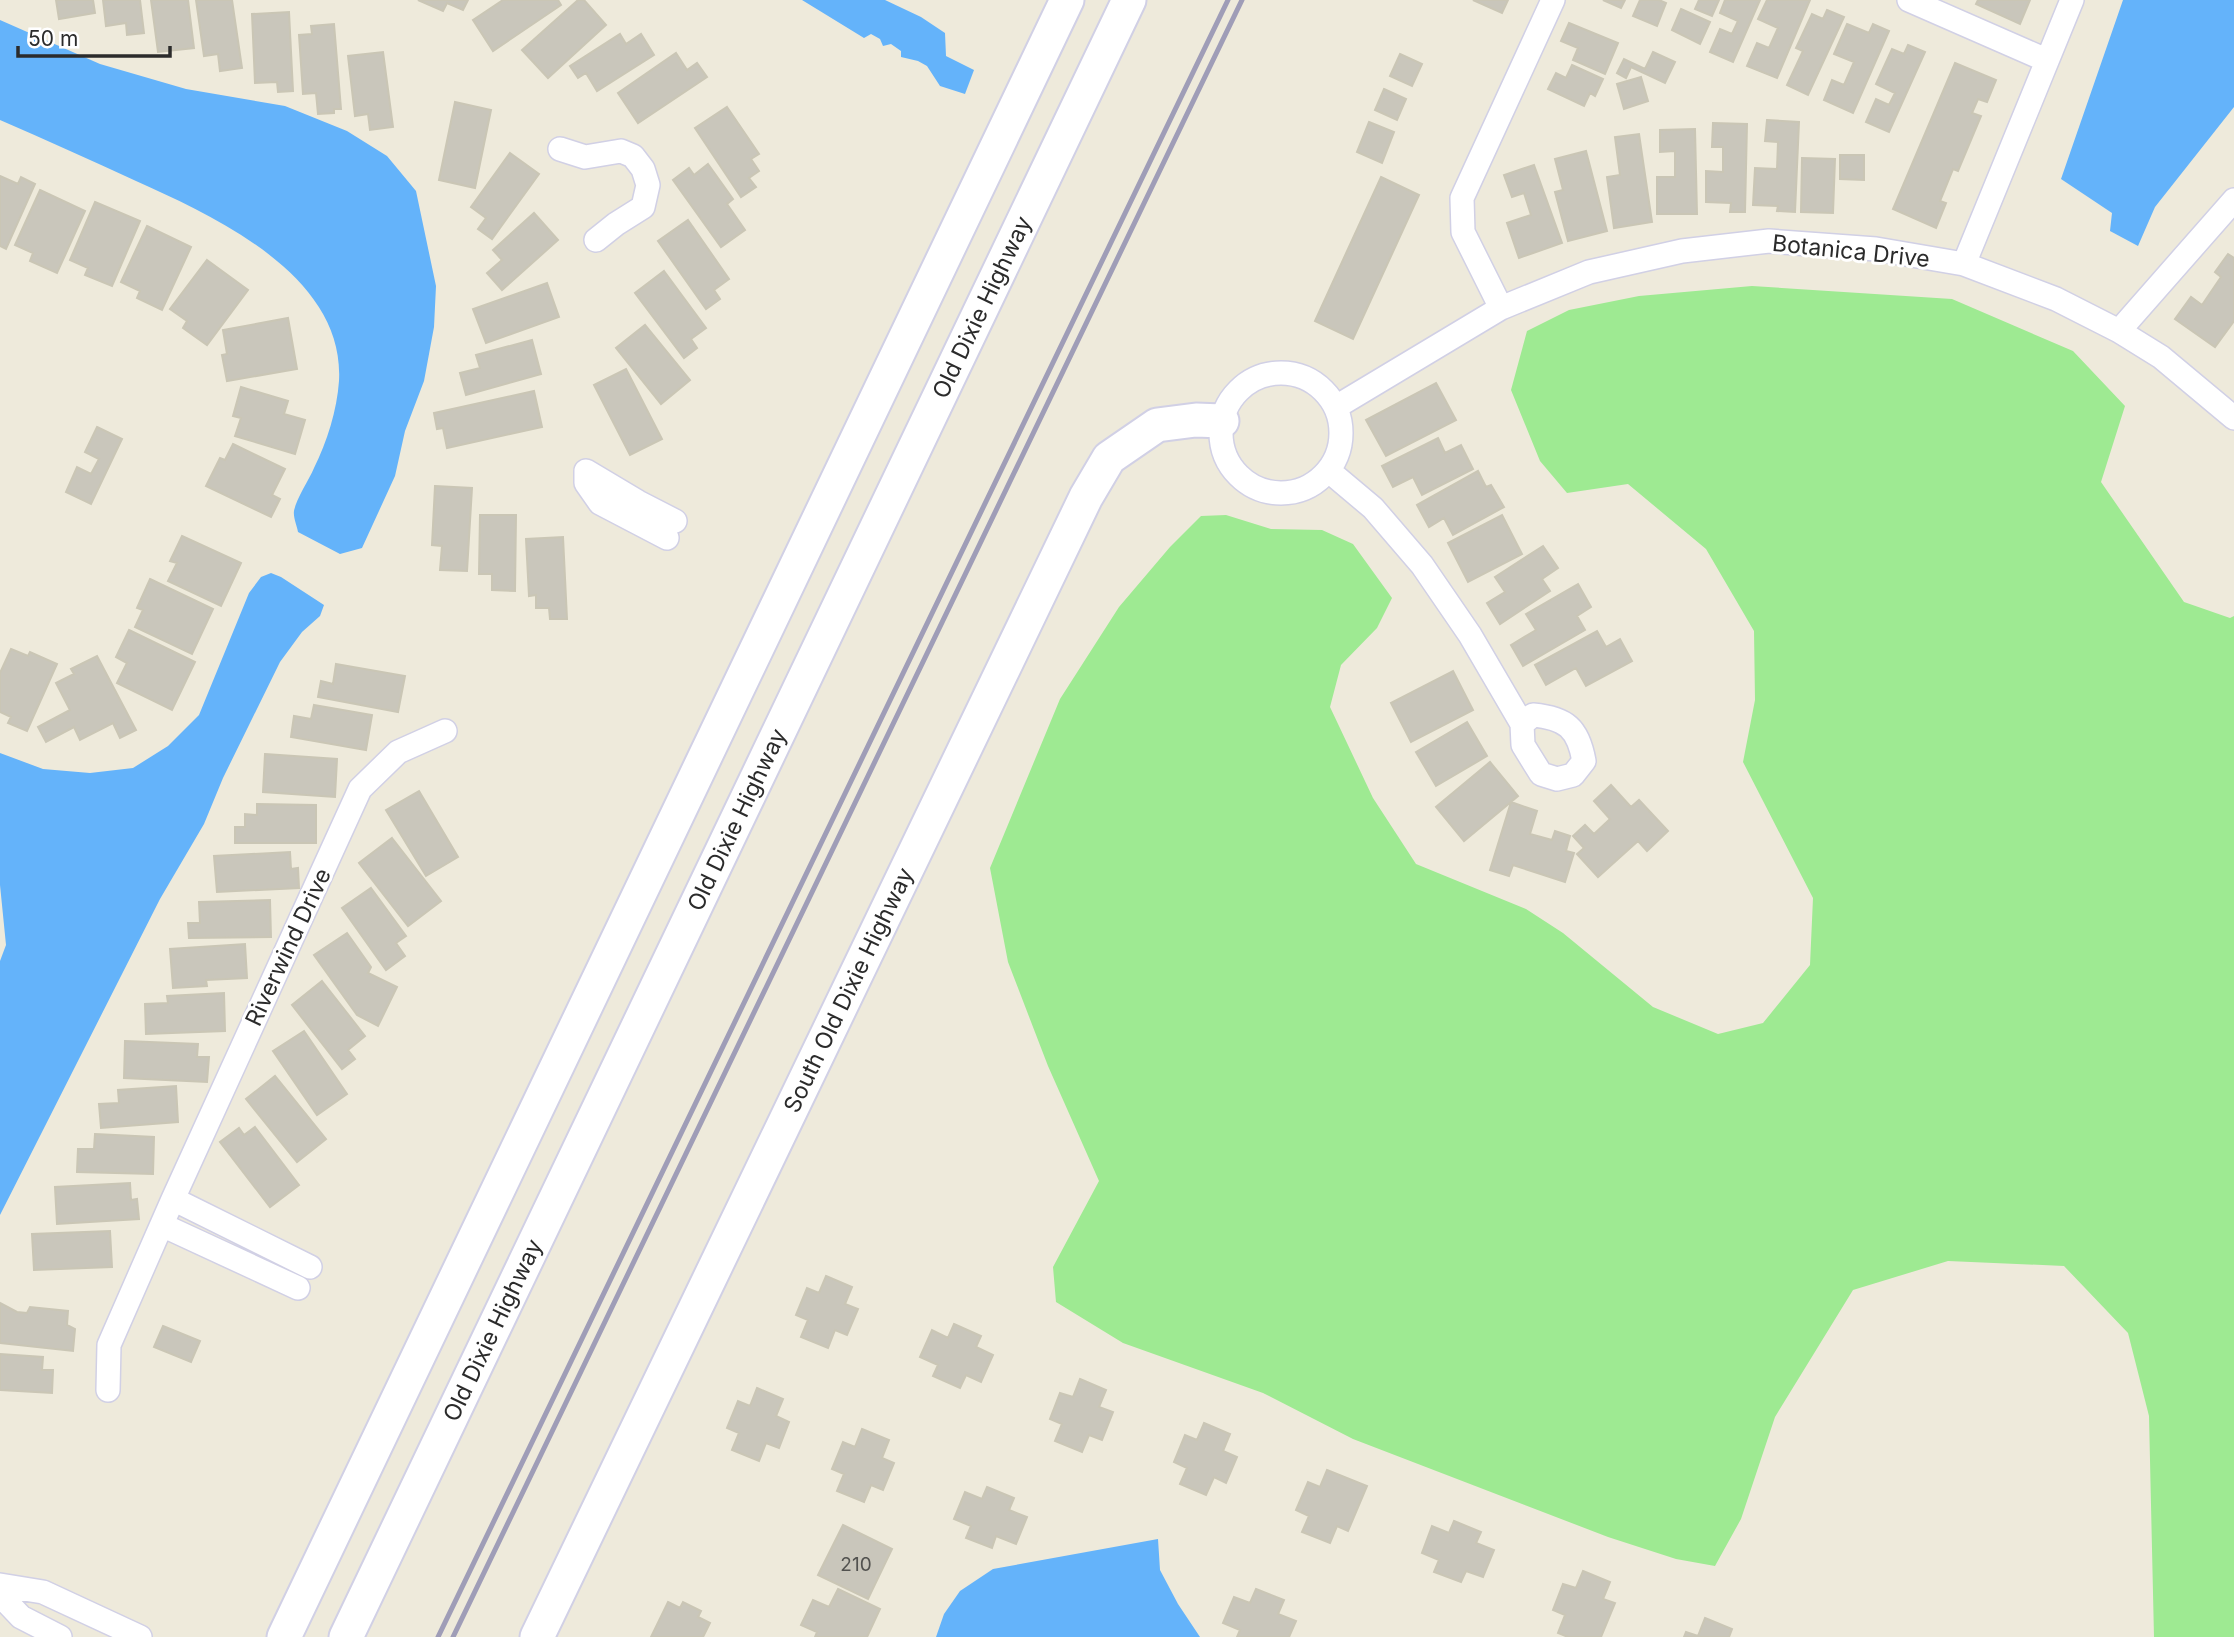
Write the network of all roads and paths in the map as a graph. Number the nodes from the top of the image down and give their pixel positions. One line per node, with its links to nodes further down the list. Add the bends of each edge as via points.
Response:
1 (1067, 0): 28 (main road)
2 (1129, 0): 29 (main road, Old Dixie Highway)
3 (1553, 0): 11 (street, via 1462,198 1463,232)
4 (1909, 0): 6 (street)
5 (2072, 0): 6 (street)
6 (2046, 60): 10 (street)
7 (560, 149): 9 (street, via 585,157 621,151 633,156 643,169 648,185 643,207)
8 (2234, 200): 12 (street)
9 (596, 240)
10 (1965, 264): 11 (street, Botanica Drive, via 1876,249 1769,241 1682,251 1589,272); 12 (street, Botanica Drive, via 2056,299)
11 (1501, 308): 13 (street, Botanica Drive)
12 (2119, 331): 14 (street, Botanica Drive, via 2161,357)
13 (1336, 407): 15 (street, via 1322,388 1301,376 1277,373 1260,376 1242,387 1229,402); 16 (street, via 1342,437)
14 (2234, 418)
15 (1222, 421): 16 (street, via 1226,457 1248,483 1287,493 1308,487); 30 (main road, South Old Dixie Highway, via 1157,425 1109,458 1086,497)
16 (1329, 471): 17 (street, via 1373,508 1422,565)
17 (1522, 724)
18 (444, 732): 19 (street, Riverwind Drive, via 398,752 360,789)
19 (173, 1199): 20 (street, Riverwind Drive); 21 (street)
20 (162, 1225): 22 (street); 23 (street, Riverwind Drive, via 109,1345)
21 (310, 1267)
22 (298, 1288)
23 (108, 1390)
24 (0, 1585): 27 (street, via 43,1592)
25 (0, 1595): 26 (street, via 21,1617)
26 (60, 1637)
27 (140, 1637)
28 (284, 1637)
29 (346, 1637)
30 (537, 1637)

